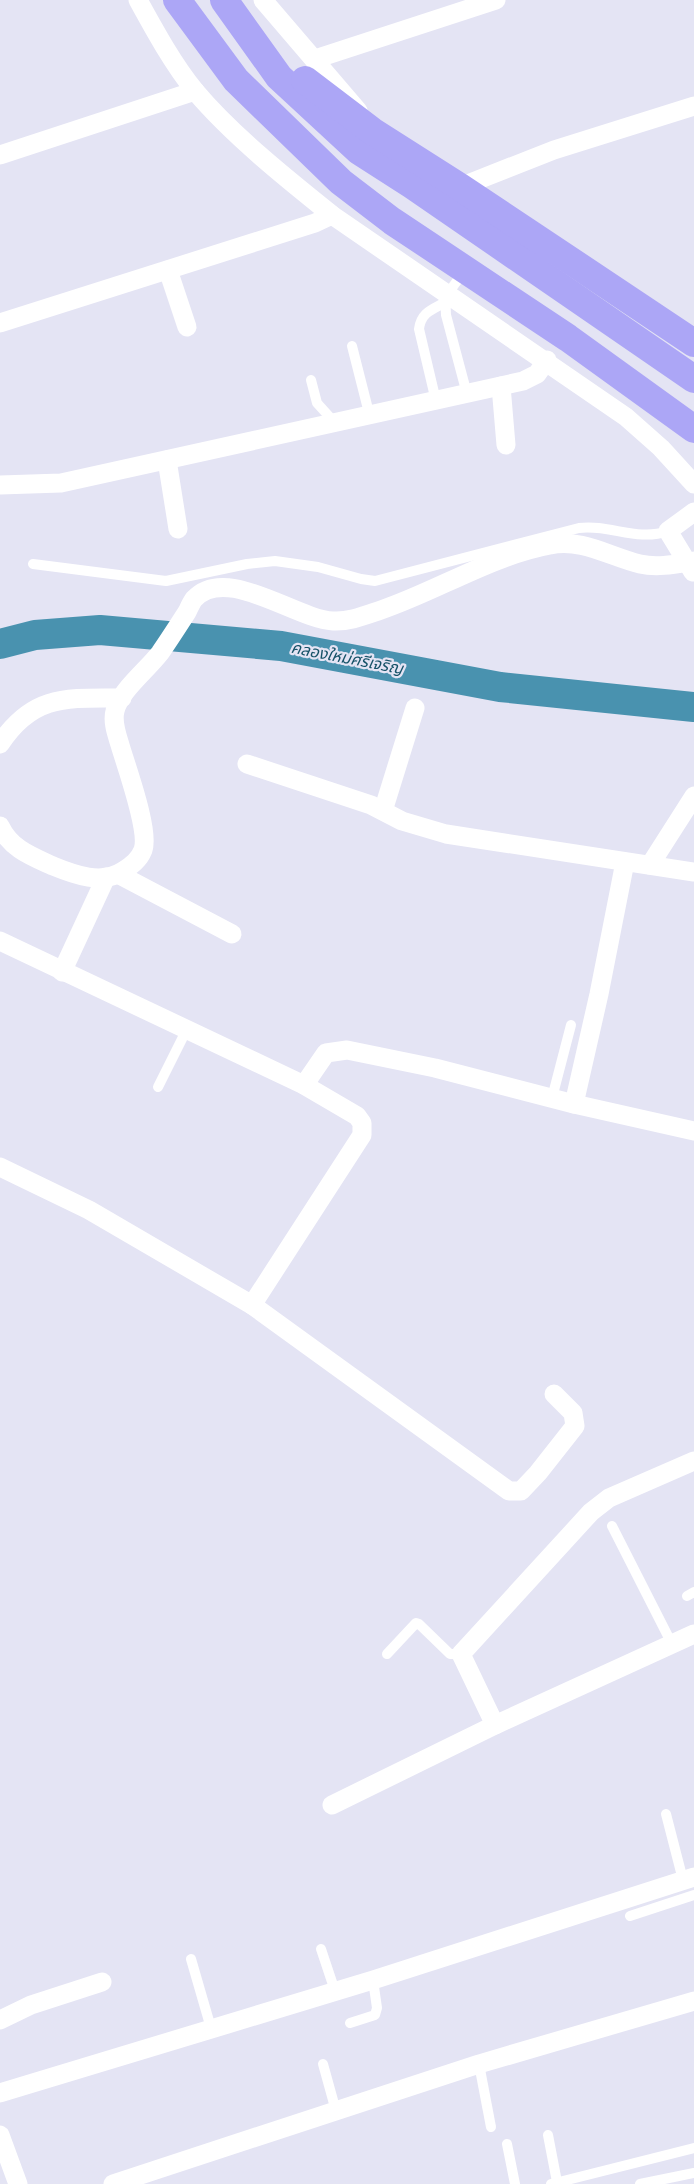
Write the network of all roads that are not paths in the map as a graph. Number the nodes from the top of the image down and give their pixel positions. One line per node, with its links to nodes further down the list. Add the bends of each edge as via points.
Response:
1 (138, 0): 8 (street)
2 (177, 0): 15 (highway, via 236,80 341,182)
3 (224, 0): 6 (highway)
4 (263, 0): 7 (street)
5 (496, 0): 7 (street)
6 (255, 45): 10 (highway, via 285,62); 22 (highway, via 279,77 359,151)
7 (315, 59): 10 (street)
8 (195, 91): 11 (street); 13 (street, via 291,182)
9 (694, 106): 12 (street, via 554,150)
10 (372, 131): 12 (highway)
11 (0, 155)
12 (460, 187): 19 (highway)
13 (332, 214): 14 (street, via 315,223); 16 (street)
14 (168, 270): 17 (street); 18 (street)
15 (465, 270): 16 (lane); 27 (highway)
16 (446, 298): 21 (street); 25 (lane); 26 (lane, via 420,319 419,329)
17 (0, 323)
18 (187, 327)
19 (693, 342)
20 (352, 346): 28 (lane)
21 (547, 360): 24 (street, via 537,374); 34 (street, via 626,417)
22 (694, 379)
23 (311, 380): 29 (lane, via 318,403)
24 (501, 386): 25 (street); 32 (street)
25 (467, 394): 26 (street)
26 (436, 401): 28 (street)
27 (664, 406): 30 (highway); 31 (highway)
28 (370, 417): 29 (street)
29 (336, 424): 33 (street)
30 (694, 429)
31 (694, 442)
32 (506, 445)
33 (167, 460): 35 (street, via 62,483); 37 (street)
34 (694, 484)
35 (0, 485)
36 (694, 512): 38 (street)
37 (178, 529)
38 (668, 531): 39 (lane, via 646,536 612,528 578,528 375,581 318,567 275,561 166,581); 40 (street)
39 (33, 564)
40 (692, 565): 41 (street, via 641,564 569,543 551,544 358,618 333,621 303,614 233,587 210,590 194,599 159,654)
41 (122, 698): 43 (street, via 49,701 11,727); 51 (street, via 115,710 115,724 144,830 144,848 136,862)
42 (415, 708): 46 (street)
43 (0, 744)
44 (247, 764): 46 (street)
45 (694, 796): 49 (street)
46 (383, 811): 48 (street, via 402,821 446,834)
47 (0, 826): 51 (street, via 4,835 21,852 96,879)
48 (625, 862): 49 (street); 60 (street)
49 (650, 865): 50 (street)
50 (694, 872)
51 (112, 876): 52 (street); 54 (street)
52 (232, 934)
53 (0, 941): 54 (street)
54 (62, 972): 56 (street)
55 (571, 1025): 59 (lane)
56 (186, 1031): 57 (street); 58 (lane)
57 (304, 1085): 59 (street, via 326,1053 347,1050 435,1068); 63 (street, via 357,1116 362,1123 362,1135)
58 (158, 1087)
59 (552, 1098): 60 (street)
60 (574, 1104): 61 (street)
61 (694, 1131)
62 (0, 1167): 63 (street, via 89,1210)
63 (252, 1305): 64 (street, via 508,1491 521,1490 548,1462 575,1426 573,1412)
64 (554, 1394)
65 (694, 1461): 70 (street, via 609,1498 591,1512)
66 (612, 1526): 68 (lane)
67 (694, 1634): 68 (street)
68 (672, 1644): 71 (street)
69 (387, 1654): 70 (lane, via 416,1623 450,1654)
70 (461, 1654): 71 (street)
71 (495, 1725): 72 (street)
72 (332, 1805)
73 (666, 1814): 74 (lane)
74 (690, 1884): 75 (lane); 78 (street)
75 (630, 1916)
76 (321, 1949): 80 (lane)
77 (191, 1959): 84 (lane)
78 (374, 1980): 80 (street); 83 (lane, via 378,2008 375,2015)
79 (102, 1982): 82 (street, via 31,2005)
80 (335, 1991): 84 (street)
81 (694, 2001): 86 (street)
82 (0, 2020)
83 (350, 2023)
84 (211, 2028): 87 (street)
85 (323, 2064): 88 (lane)
86 (479, 2064): 88 (street); 89 (lane)
87 (0, 2093)
88 (336, 2111): 98 (street)
89 (491, 2127)
90 (0, 2135): 97 (street)
91 (548, 2135): 96 (lane)
92 (507, 2144): 99 (lane)
93 (694, 2148): 96 (lane)
94 (694, 2173): 95 (lane)
95 (682, 2180): 100 (lane)
96 (554, 2183)
97 (18, 2184)
98 (113, 2184)
99 (515, 2184)
100 (640, 2184)

